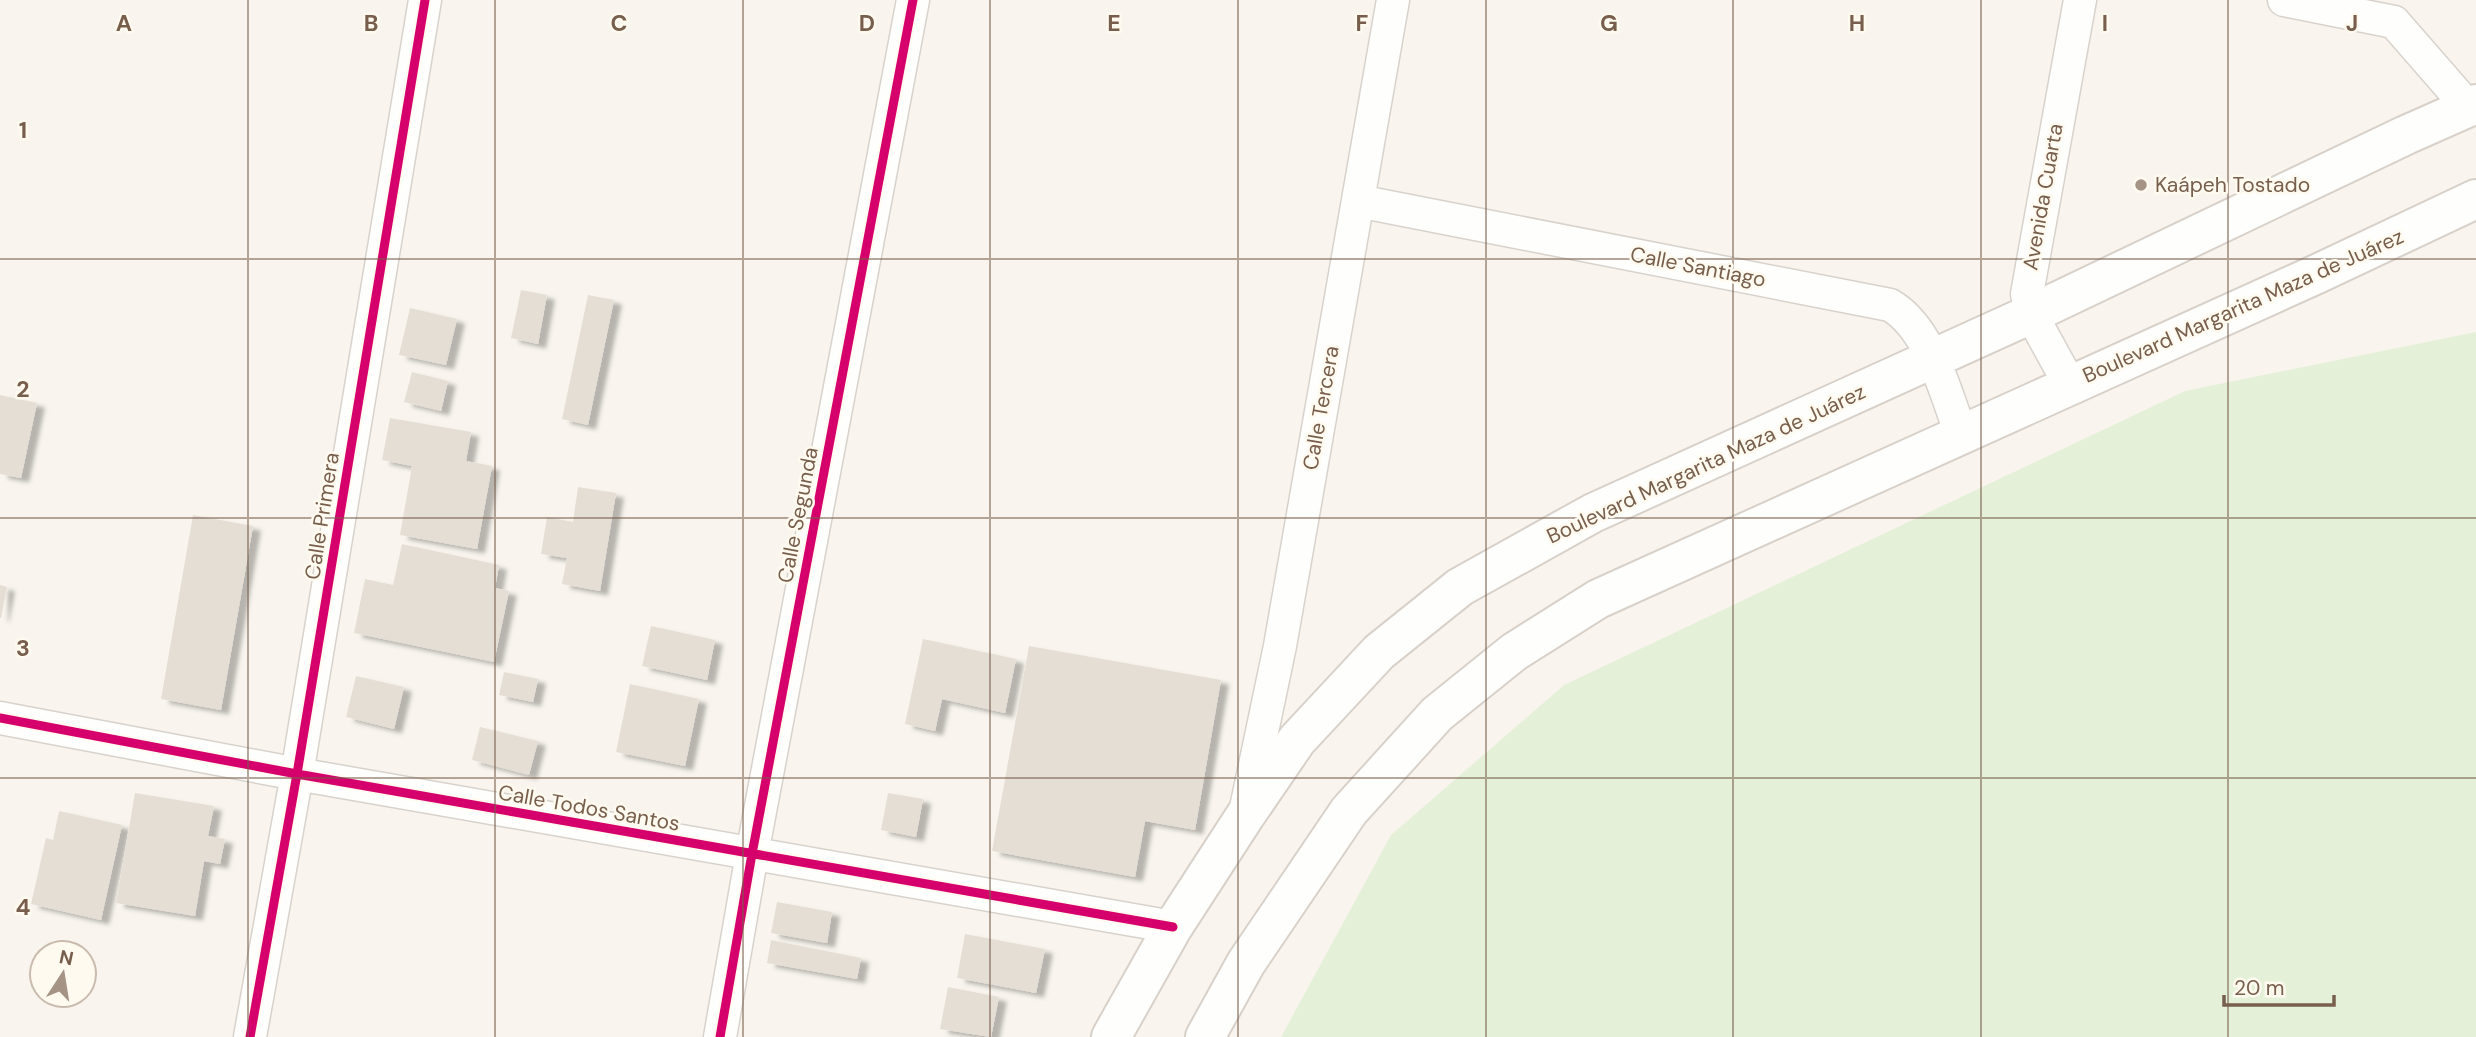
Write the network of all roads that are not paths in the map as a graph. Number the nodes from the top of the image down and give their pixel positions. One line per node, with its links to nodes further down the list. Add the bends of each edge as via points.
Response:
1 (425, 0): 15 (street, Calle Primera)
2 (913, 0): 17 (street, Calle Segunda)
3 (1393, 0): 9 (street, Calle Tercera)
4 (2080, 0): 10 (street, Avenida Cuarta, via 2028,276)
5 (2284, 0): 6 (street)
6 (2397, 11): 7 (street)
7 (2472, 106): 10 (main road, Boulevard Margarita Maza de Juárez)
8 (2476, 199): 12 (main road, Boulevard Margarita Maza de Juárez)
9 (1357, 201): 11 (street, Calle Santiago, via 1890,305 1916,327); 16 (street, Calle Tercera, via 1280,646)
10 (2031, 314): 11 (main road, Boulevard Margarita Maza de Juárez); 12 (street, Avenida Cuarta)
11 (1932, 359): 13 (street, Calle Santiago); 16 (main road, Boulevard Margarita Maza de Juárez, via 1593,513 1460,587 1379,652 1297,740)
12 (2070, 385): 13 (main road, Boulevard Margarita Maza de Juárez)
13 (1961, 434): 22 (main road, Boulevard Margarita Maza de Juárez, via 1598,599 1505,659 1437,714 1349,811 1245,963)
14 (0, 718): 15 (street, Calle Todos Santos)
15 (297, 774): 17 (street, Calle Todos Santos); 19 (street, Calle Primera)
16 (1245, 816): 18 (main road, Boulevard Margarita Maza de Juárez)
17 (752, 854): 18 (street, Calle Todos Santos); 20 (street, Calle Segunda)
18 (1173, 927): 21 (main road, Boulevard Margarita Maza de Juárez)
19 (250, 1037)
20 (720, 1037)
21 (1111, 1037)
22 (1205, 1037)

